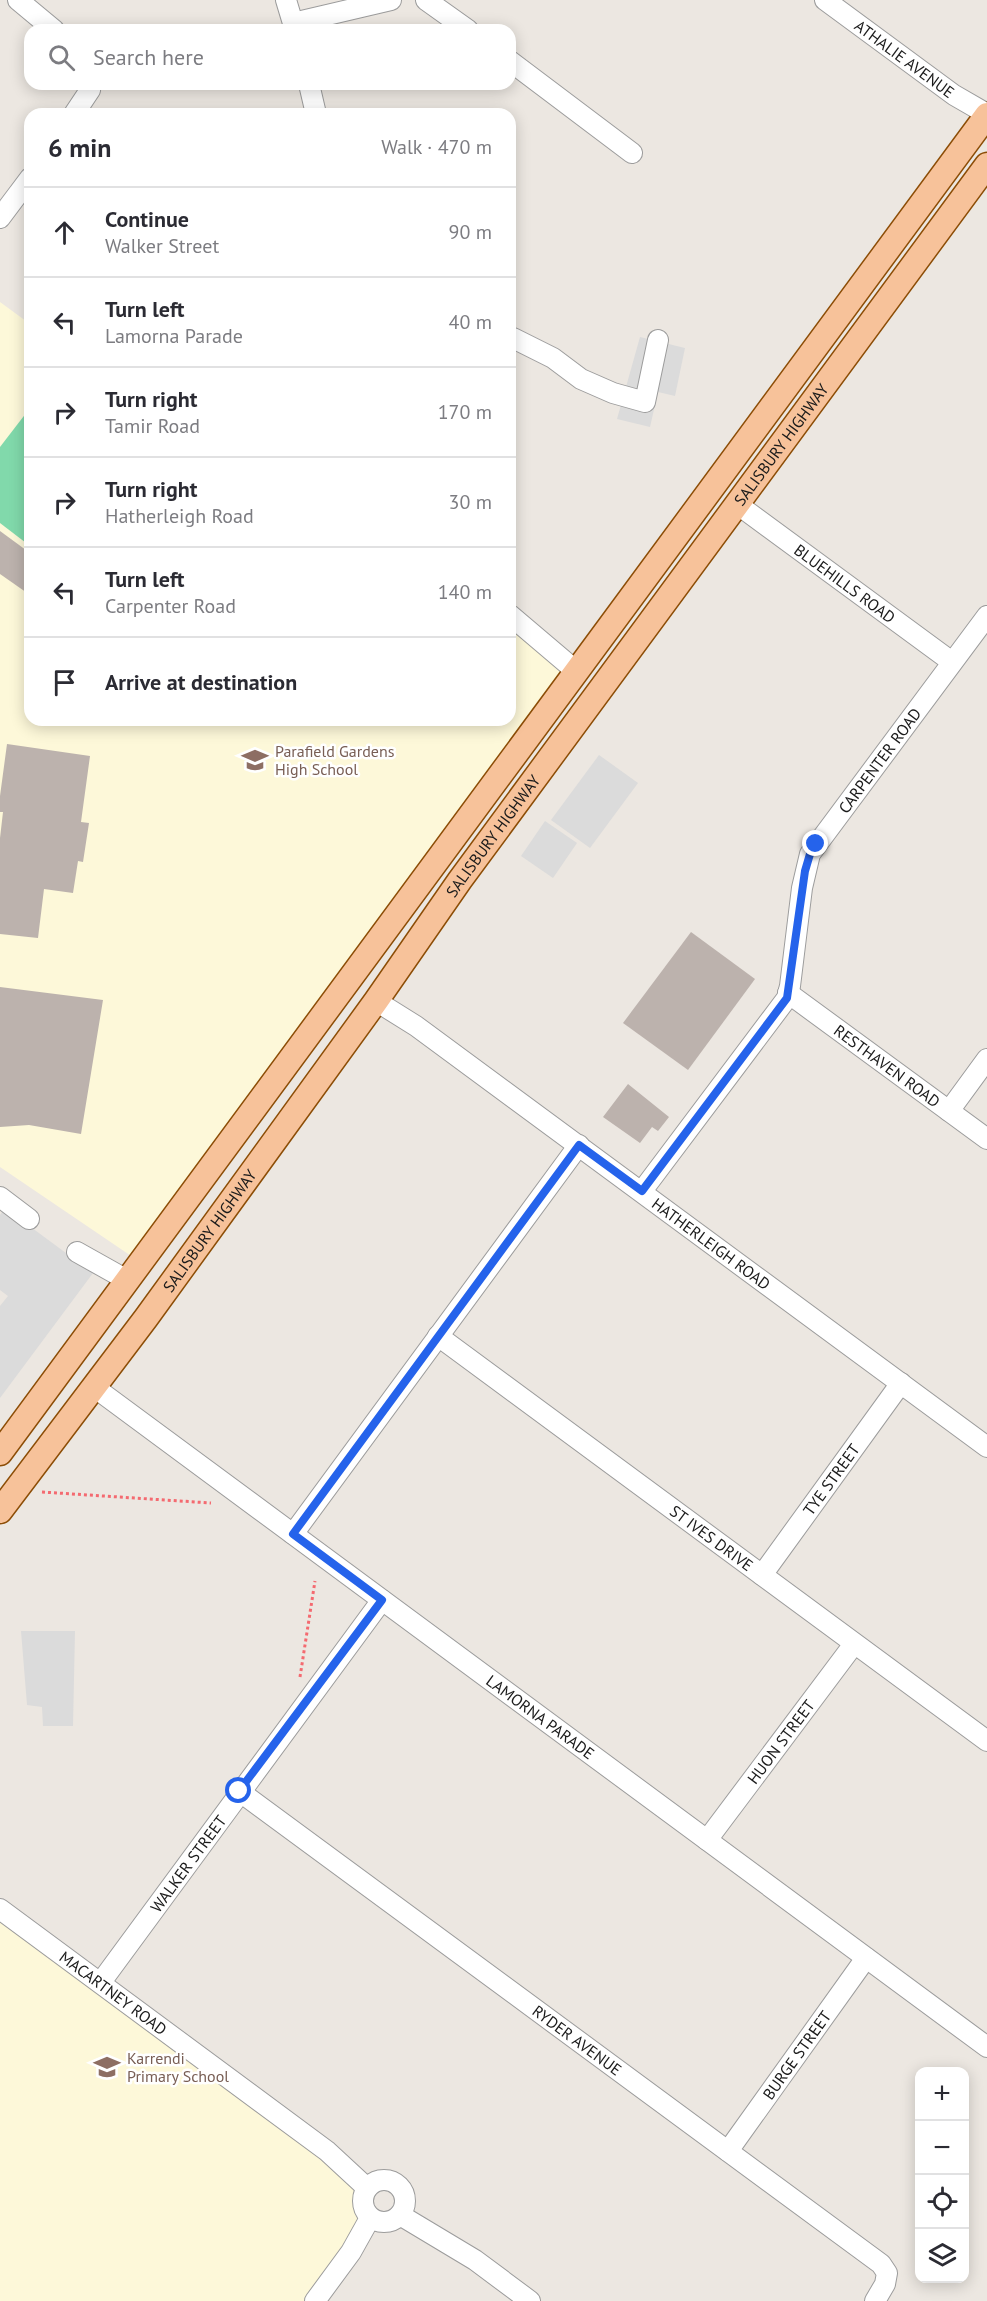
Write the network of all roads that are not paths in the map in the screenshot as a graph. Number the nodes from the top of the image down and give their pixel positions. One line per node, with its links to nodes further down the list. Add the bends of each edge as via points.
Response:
1 (18, 0): 6 (street)
2 (286, 0): 7 (street)
3 (391, 0): 8 (street)
4 (426, 0): 9 (street)
5 (825, 0): 15 (street, ATHALIE AVENUE, via 954,95)
6 (47, 24)
7 (293, 24)
8 (301, 24)
9 (460, 24)
10 (516, 66): 16 (street)
11 (90, 90): 13 (street)
12 (310, 90): 14 (street)
13 (78, 108)
14 (315, 108)
15 (987, 114): 22 (main road, SALISBURY HIGHWAY)
16 (632, 153)
17 (987, 165): 23 (main road, SALISBURY HIGHWAY)
18 (24, 186): 19 (street)
19 (0, 218)
20 (658, 340): 21 (street, via 645,402 581,380 553,358)
21 (516, 341)
22 (713, 487): 23 (main road); 27 (main road, SALISBURY HIGHWAY)
23 (737, 504): 26 (street, BLUEHILLS ROAD); 28 (main road, SALISBURY HIGHWAY)
24 (987, 616): 26 (street, CARPENTER ROAD)
25 (516, 620): 27 (street)
26 (952, 662): 30 (street, CARPENTER ROAD, via 810,854)
27 (576, 671): 28 (main road); 29 (main road, SALISBURY HIGHWAY)
28 (601, 689): 31 (main road, SALISBURY HIGHWAY)
29 (347, 981): 31 (main road); 40 (main road, SALISBURY HIGHWAY)
30 (788, 993): 33 (street, RESTHAVEN ROAD); 36 (street, CARPENTER ROAD)
31 (376, 1001): 35 (street, HATHERLEIGH ROAD); 43 (main road, SALISBURY HIGHWAY)
32 (987, 1059): 33 (street)
33 (948, 1111): 34 (street, RESTHAVEN ROAD)
34 (987, 1139)
35 (579, 1145): 36 (street, HATHERLEIGH ROAD); 41 (street)
36 (642, 1191): 42 (street, HATHERLEIGH ROAD)
37 (0, 1197): 38 (street)
38 (29, 1219)
39 (77, 1252): 40 (street)
40 (127, 1280): 45 (main road, SALISBURY HIGHWAY)
41 (438, 1336): 47 (street); 48 (street, ST IVES DRIVE)
42 (901, 1383): 44 (street, HATHERLEIGH ROAD); 48 (street, TYE STREET)
43 (94, 1387): 46 (main road, SALISBURY HIGHWAY); 47 (street, LAMORNA PARADE)
44 (987, 1447)
45 (0, 1453)
46 (0, 1511)
47 (293, 1534): 49 (street, LAMORNA PARADE)
48 (762, 1575): 50 (street, ST IVES DRIVE)
49 (382, 1600): 52 (street, WALKER STREET); 53 (street, LAMORNA PARADE)
50 (854, 1644): 51 (street, ST IVES DRIVE); 53 (street, HUON STREET)
51 (987, 1741)
52 (239, 1791): 56 (street, WALKER STREET); 58 (street, RYDER AVENUE)
53 (707, 1840): 55 (street, LAMORNA PARADE)
54 (0, 1909): 56 (street, MACARTNEY ROAD)
55 (866, 1958): 57 (street, LAMORNA PARADE); 58 (street, BURGE STREET)
56 (100, 1982): 59 (street, MACARTNEY ROAD, via 327,2151)
57 (987, 2047)
58 (728, 2151): 64 (street, RYDER AVENUE, via 881,2264 887,2273)
59 (367, 2188): 60 (street, via 380,2180 400,2187 405,2201); 61 (street, via 363,2204)
60 (400, 2215): 61 (street, via 382,2223); 63 (street, via 475,2260)
61 (370, 2218): 62 (street)
62 (315, 2301)
63 (530, 2301)
64 (875, 2301)

